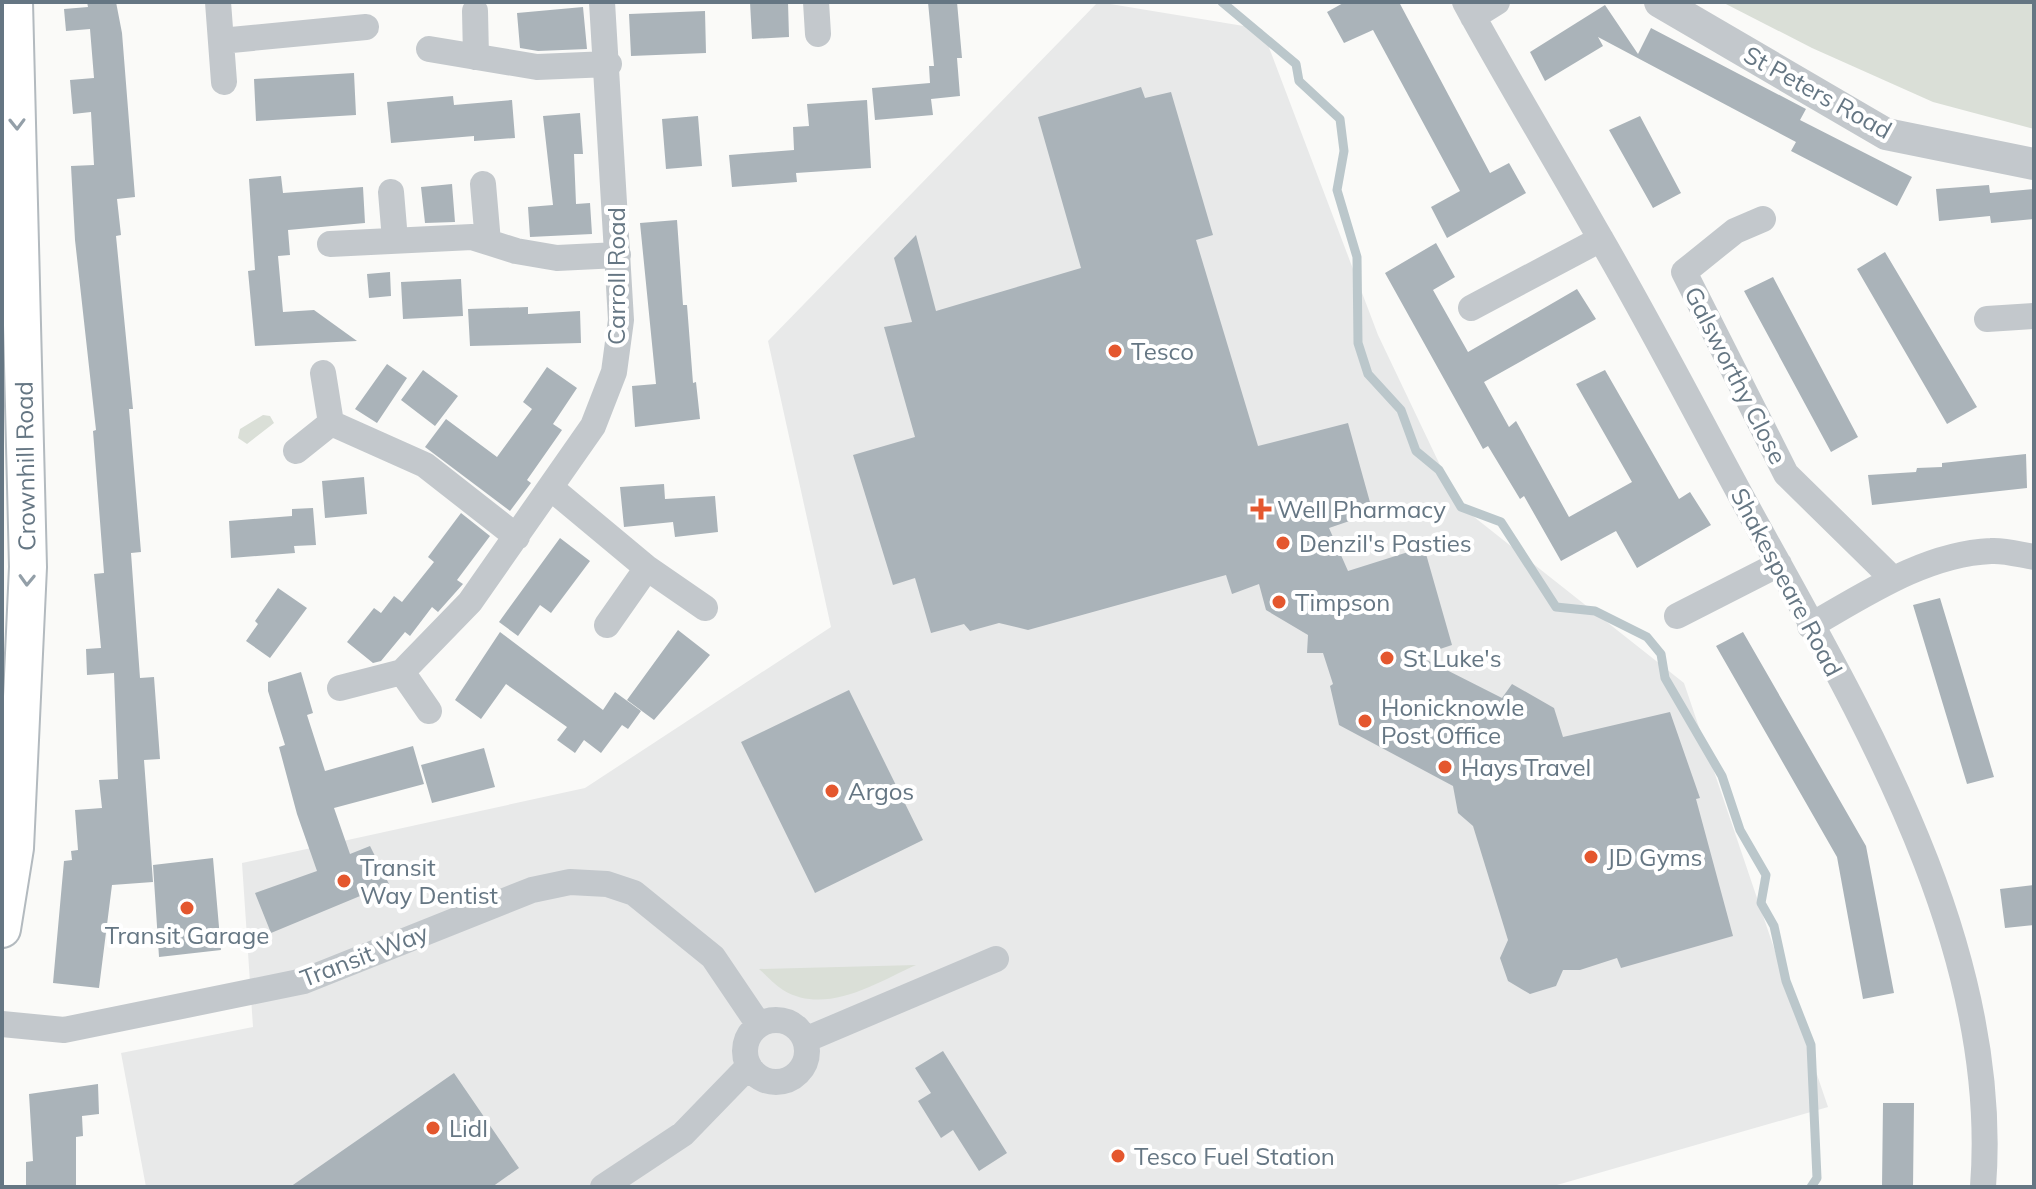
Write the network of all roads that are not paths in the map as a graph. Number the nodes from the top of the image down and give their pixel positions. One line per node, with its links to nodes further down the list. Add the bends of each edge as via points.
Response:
1 (14, 2): 44 (main road, Crownhill Road, one-way to 44, via 28,567 15,848)
2 (218, 2): 11 (street)
3 (602, 2): 14 (street, Carroll Road)
4 (816, 2): 10 (street)
5 (1497, 2): 7 (street, Shakespeare Road)
6 (1660, 2): 16 (street, St Peters Road, via 1886,134)
7 (1469, 9): 20 (street, Shakespeare Road)
8 (475, 11): 13 (street)
9 (366, 27): 11 (street)
10 (818, 34)
11 (221, 41): 15 (street)
12 (429, 49): 13 (street)
13 (476, 57): 14 (street, via 537,67)
14 (609, 64): 24 (street, Carroll Road)
15 (224, 82)
16 (2034, 164)
17 (483, 184): 22 (street)
18 (391, 192): 21 (street)
19 (1763, 219): 36 (street, Galsworthy Close, via 1723,239 1684,272 1786,474)
20 (1601, 239): 25 (street); 34 (street, Shakespeare Road)
21 (395, 240): 22 (street, via 472,237); 23 (street)
22 (488, 242): 24 (street, via 557,258)
23 (330, 244)
24 (618, 255): 31 (street, Carroll Road, via 621,320 614,372 593,426)
25 (1471, 308)
26 (2034, 316): 27 (street)
27 (1987, 319)
28 (323, 373): 29 (street)
29 (331, 423): 30 (street); 32 (street, via 425,465)
30 (296, 451)
31 (551, 488): 32 (street, Carroll Road); 35 (street)
32 (517, 537): 41 (street, Carroll Road, via 470,602)
33 (2034, 559): 36 (street, via 1992,551)
34 (1779, 564): 38 (street); 40 (street, Shakespeare Road)
35 (647, 568): 37 (street); 39 (street)
36 (1892, 578): 40 (street)
37 (705, 608)
38 (1677, 616)
39 (607, 625)
40 (1810, 626): 51 (street, Shakespeare Road, via 1923,849 1963,971 1978,1050)
41 (402, 672): 42 (street); 43 (street)
42 (340, 688)
43 (429, 711)
44 (2, 929)
45 (996, 959): 48 (street)
46 (2, 1024): 47 (street, Transit Way, via 64,1030 304,981 532,890 570,882 607,884 634,893 713,957)
47 (759, 1025): 48 (street, via 785,1021); 49 (street, via 745,1048)
48 (805, 1040): 49 (street, via 805,1060 793,1076 774,1082)
49 (749, 1066): 50 (street, via 683,1134)
50 (603, 1187)
51 (1983, 1187)

